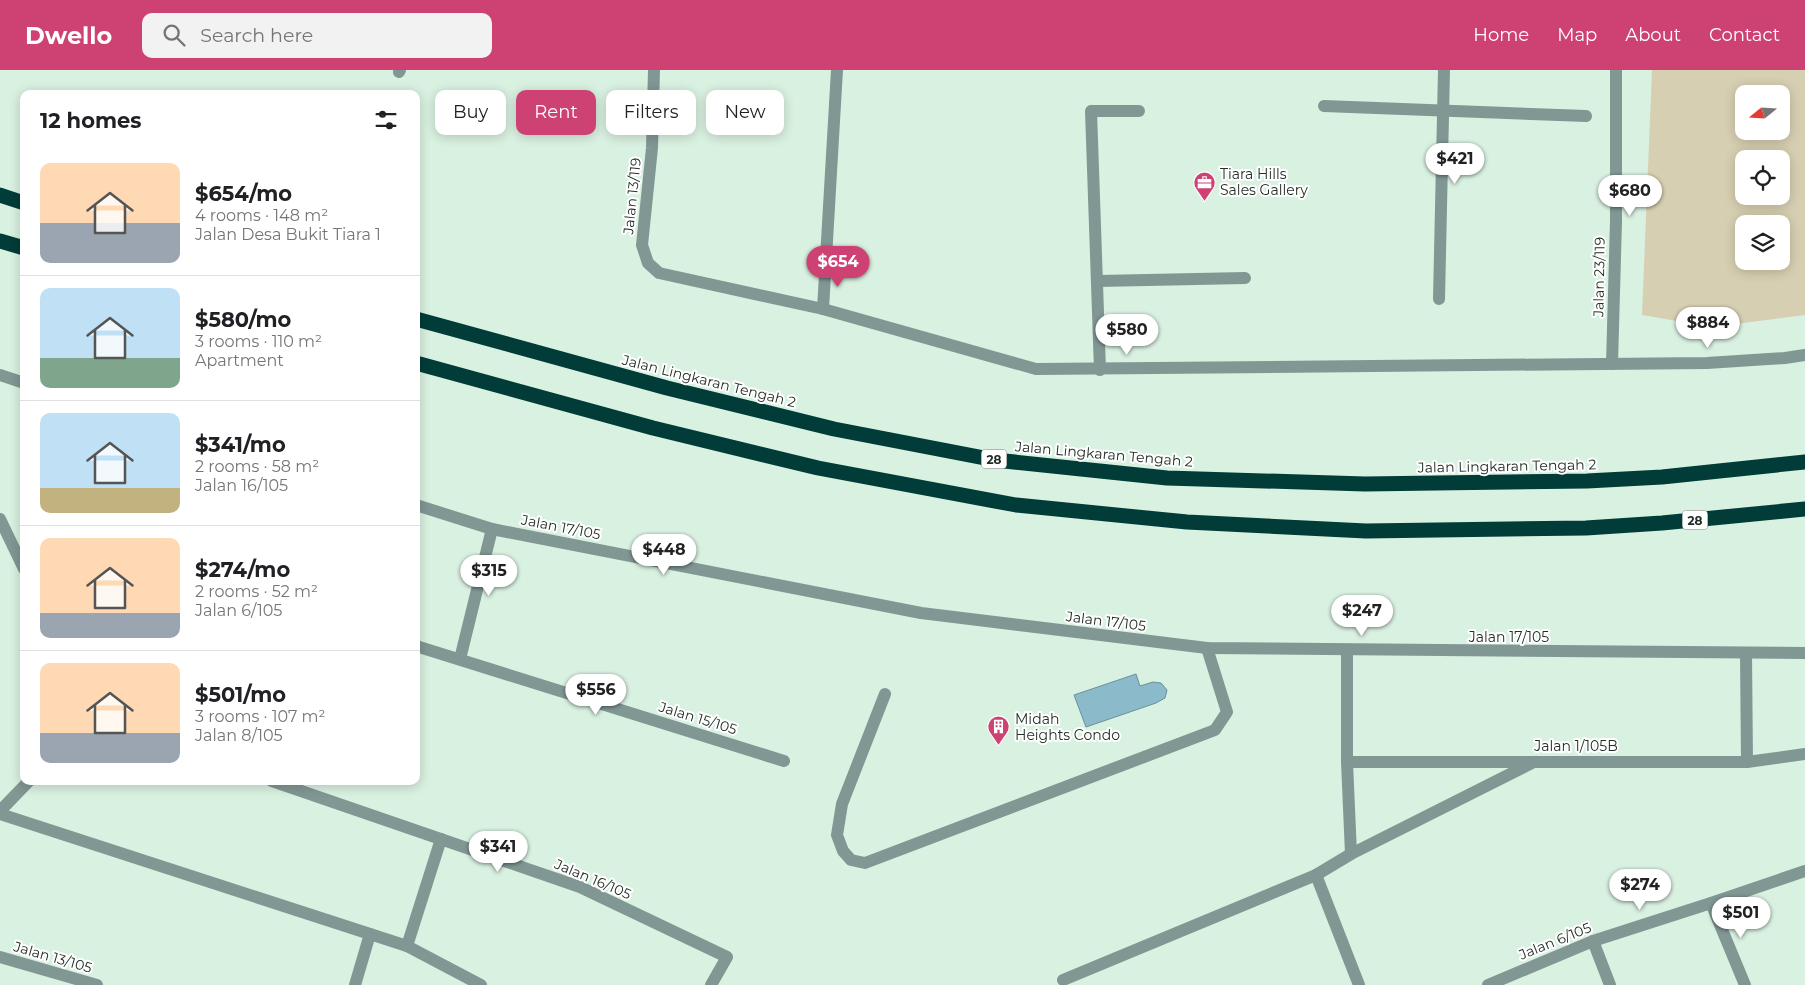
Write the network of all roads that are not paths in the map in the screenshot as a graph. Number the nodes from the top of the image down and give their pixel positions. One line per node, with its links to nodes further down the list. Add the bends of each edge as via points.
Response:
1 (654, 70): 16 (street, Jalan 13/119, via 652,148 642,245 648,263 660,273)
2 (837, 70): 16 (street)
3 (1444, 70): 6 (street)
4 (1616, 70): 20 (street, Jalan 23/119)
5 (1324, 106): 6 (street)
6 (1443, 110): 8 (street); 15 (street)
7 (1139, 111): 14 (street, via 1092,111)
8 (1586, 116)
9 (0, 195): 10 (highway)
10 (20, 202)
11 (0, 241): 12 (highway)
12 (20, 247)
13 (1245, 278): 14 (street)
14 (1098, 281): 21 (street)
15 (1439, 299)
16 (823, 309): 21 (street, via 1036,369)
17 (420, 321): 24 (highway, Jalan Lingkaran Tengah 2 / 28, via 834,429 995,460 1166,478 1365,484 1587,481 1662,477)
18 (1805, 355): 20 (street, via 1707,363)
19 (420, 364): 26 (highway, 28, via 654,428 818,468 1025,506 1187,522 1366,531 1586,528)
20 (1612, 364): 21 (street)
21 (1100, 370)
22 (0, 375): 23 (street)
23 (20, 382)
24 (1805, 462)
25 (420, 506): 28 (street, Jalan 17/105)
26 (1805, 509)
27 (0, 519): 29 (street)
28 (492, 529): 31 (street, Jalan 17/105, via 921,612); 35 (street)
29 (20, 561)
30 (420, 647): 35 (street, Jalan 15/105)
31 (1207, 648): 32 (street, Jalan 17/105); 36 (street, via 1227,712 1215,730 865,863 851,860 843,851 838,835 842,804)
32 (1347, 650): 34 (street, Jalan 17/105); 40 (street)
33 (1805, 653): 34 (street, Jalan 17/105)
34 (1746, 654): 41 (street)
35 (460, 659): 38 (street, Jalan 15/105)
36 (885, 694)
37 (1805, 754): 41 (street, Jalan 1/105B)
38 (784, 761)
39 (1536, 761): 40 (street, Jalan 1/105B); 41 (street, Jalan 1/105B); 46 (street)
40 (1347, 762): 46 (street)
41 (1747, 762)
42 (25, 785): 44 (street)
43 (284, 785): 45 (street, Jalan 16/105)
44 (0, 812): 50 (street)
45 (441, 839): 52 (street); 58 (street, Jalan 16/105, via 580,887 727,957)
46 (1351, 854): 48 (street)
47 (1805, 871): 49 (street, Jalan 6/105)
48 (1316, 875): 54 (street); 59 (street)
49 (1711, 903): 51 (street, Jalan 6/105); 62 (street)
50 (370, 934): 52 (street); 56 (street)
51 (1593, 941): 60 (street, Jalan 6/105); 61 (street)
52 (407, 946): 57 (street)
53 (0, 957): 55 (street, Jalan 13/105)
54 (1063, 980)
55 (97, 985)
56 (355, 985)
57 (481, 985)
58 (711, 985)
59 (1359, 985)
60 (1488, 985)
61 (1610, 985)
62 (1745, 985)

